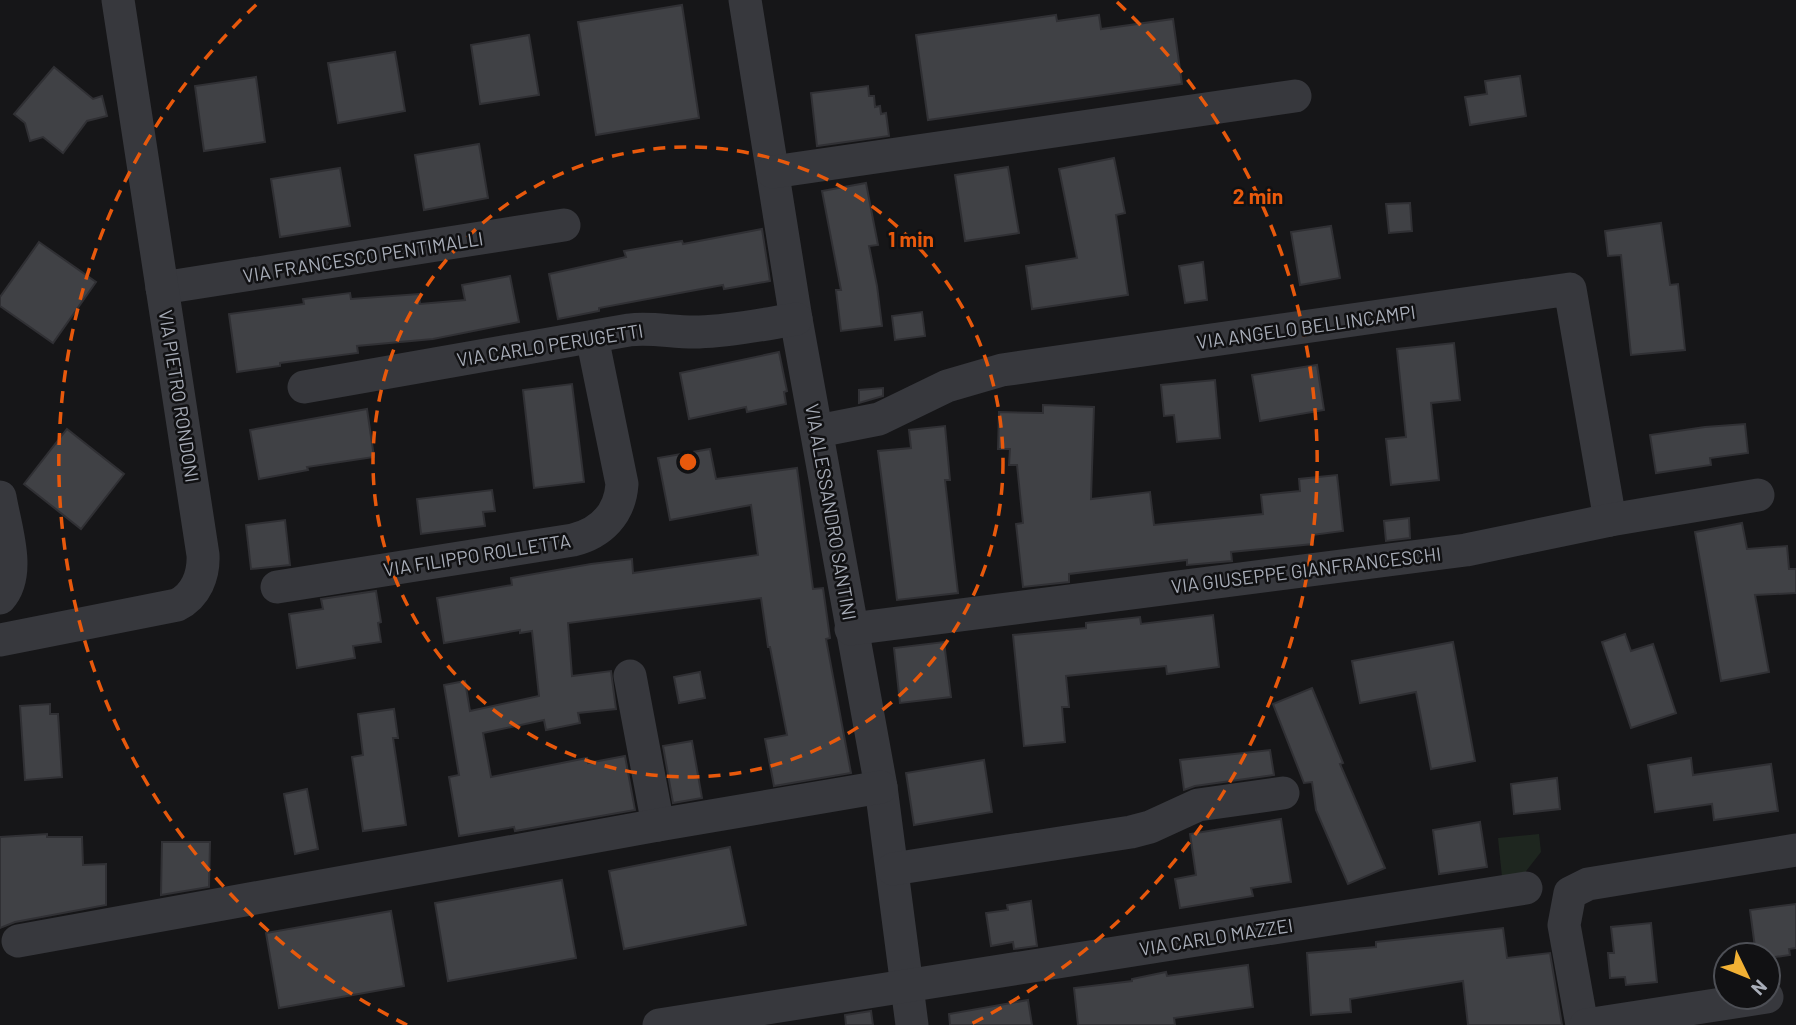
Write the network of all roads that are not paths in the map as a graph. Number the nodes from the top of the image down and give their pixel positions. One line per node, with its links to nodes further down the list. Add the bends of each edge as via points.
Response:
1 (118, 0): 6 (street, VIA PIETRO RONDONI)
2 (745, 0): 4 (street, VIA ALESSANDRO SANTINI)
3 (1295, 96): 4 (street)
4 (773, 172): 7 (street, VIA ALESSANDRO SANTINI)
5 (564, 225): 6 (street, VIA FRANCESCO PENTIMALLI)
6 (162, 288): 17 (street, VIA PIETRO RONDONI, via 203,555 199,582 184,602 170,607)
7 (796, 319): 8 (street, VIA CARLO PERUGETTI, via 710,332 640,329); 10 (street, VIA ALESSANDRO SANTINI)
8 (592, 337): 9 (street, VIA CARLO PERUGETTI); 14 (street, VIA FILIPPO ROLLETTA, via 622,484 617,506 599,530 573,540)
9 (304, 387)
10 (818, 431): 13 (street, VIA ANGELO BELLINCAMPI, via 879,419 947,386 1002,370 1570,289); 16 (street, VIA ALESSANDRO SANTINI)
11 (1758, 495): 13 (street, VIA GIUSEPPE GIANFRANCESCHI)
12 (0, 497): 15 (street, via 12,572)
13 (1610, 520): 16 (street, VIA GIUSEPPE GIANFRANCESCHI, via 1466,550)
14 (277, 587)
15 (0, 598)
16 (852, 629): 19 (street, VIA ALESSANDRO SANTINI)
17 (0, 640)
18 (630, 676): 21 (street)
19 (881, 787): 21 (street); 23 (street, VIA ALESSANDRO SANTINI)
20 (1283, 793): 23 (street, via 1198,805 1131,832)
21 (658, 825): 25 (street)
22 (1796, 850): 30 (street, via 1588,884 1570,893 1564,925)
23 (893, 869): 26 (street, VIA ALESSANDRO SANTINI)
24 (1526, 888): 26 (street, VIA CARLO MAZZEI)
25 (18, 941)
26 (906, 985): 28 (street, VIA CARLO MAZZEI); 29 (street, VIA ALESSANDRO SANTINI)
27 (1712, 1005): 30 (street)
28 (659, 1025)
29 (912, 1025)
30 (1584, 1025)

